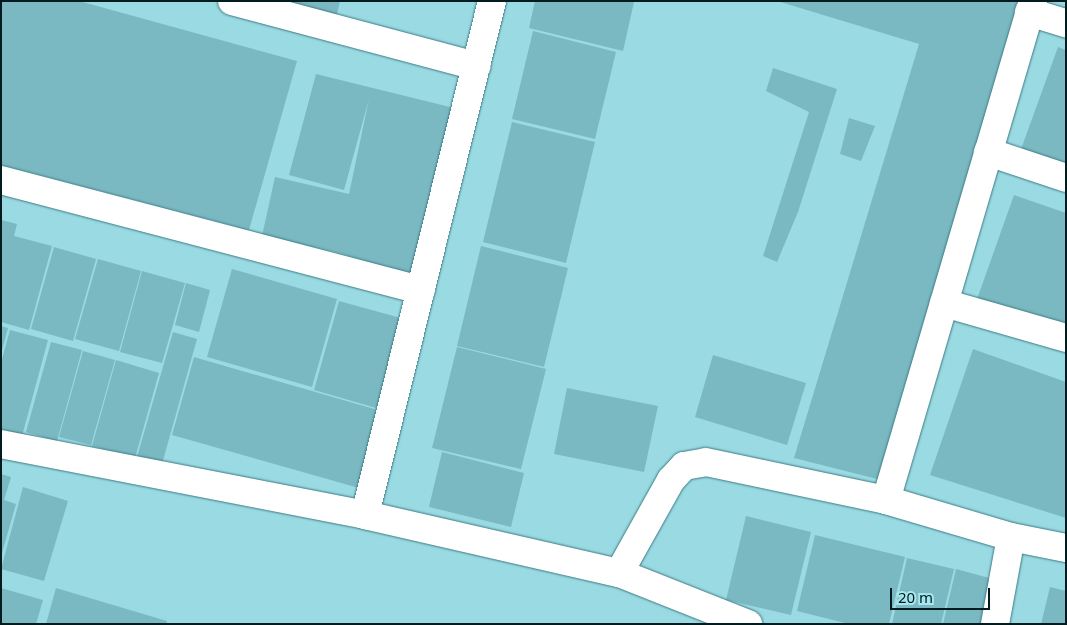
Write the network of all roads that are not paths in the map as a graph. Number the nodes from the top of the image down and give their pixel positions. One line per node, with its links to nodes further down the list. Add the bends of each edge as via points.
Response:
1 (232, 1): 5 (street)
2 (492, 1): 5 (street)
3 (1031, 7): 4 (street); 6 (street)
4 (1066, 23)
5 (476, 66): 9 (street)
6 (988, 152): 7 (street); 10 (street)
7 (1066, 178)
8 (1, 180): 9 (street)
9 (421, 290): 14 (street)
10 (944, 303): 11 (street); 13 (street)
11 (1066, 338)
12 (1, 444): 14 (street)
13 (886, 500): 15 (street); 17 (street, via 706,462 684,466 671,480)
14 (366, 514): 17 (street)
15 (1011, 537): 16 (street); 19 (street)
16 (1066, 548)
17 (619, 573): 18 (street)
18 (740, 623)
19 (995, 624)

